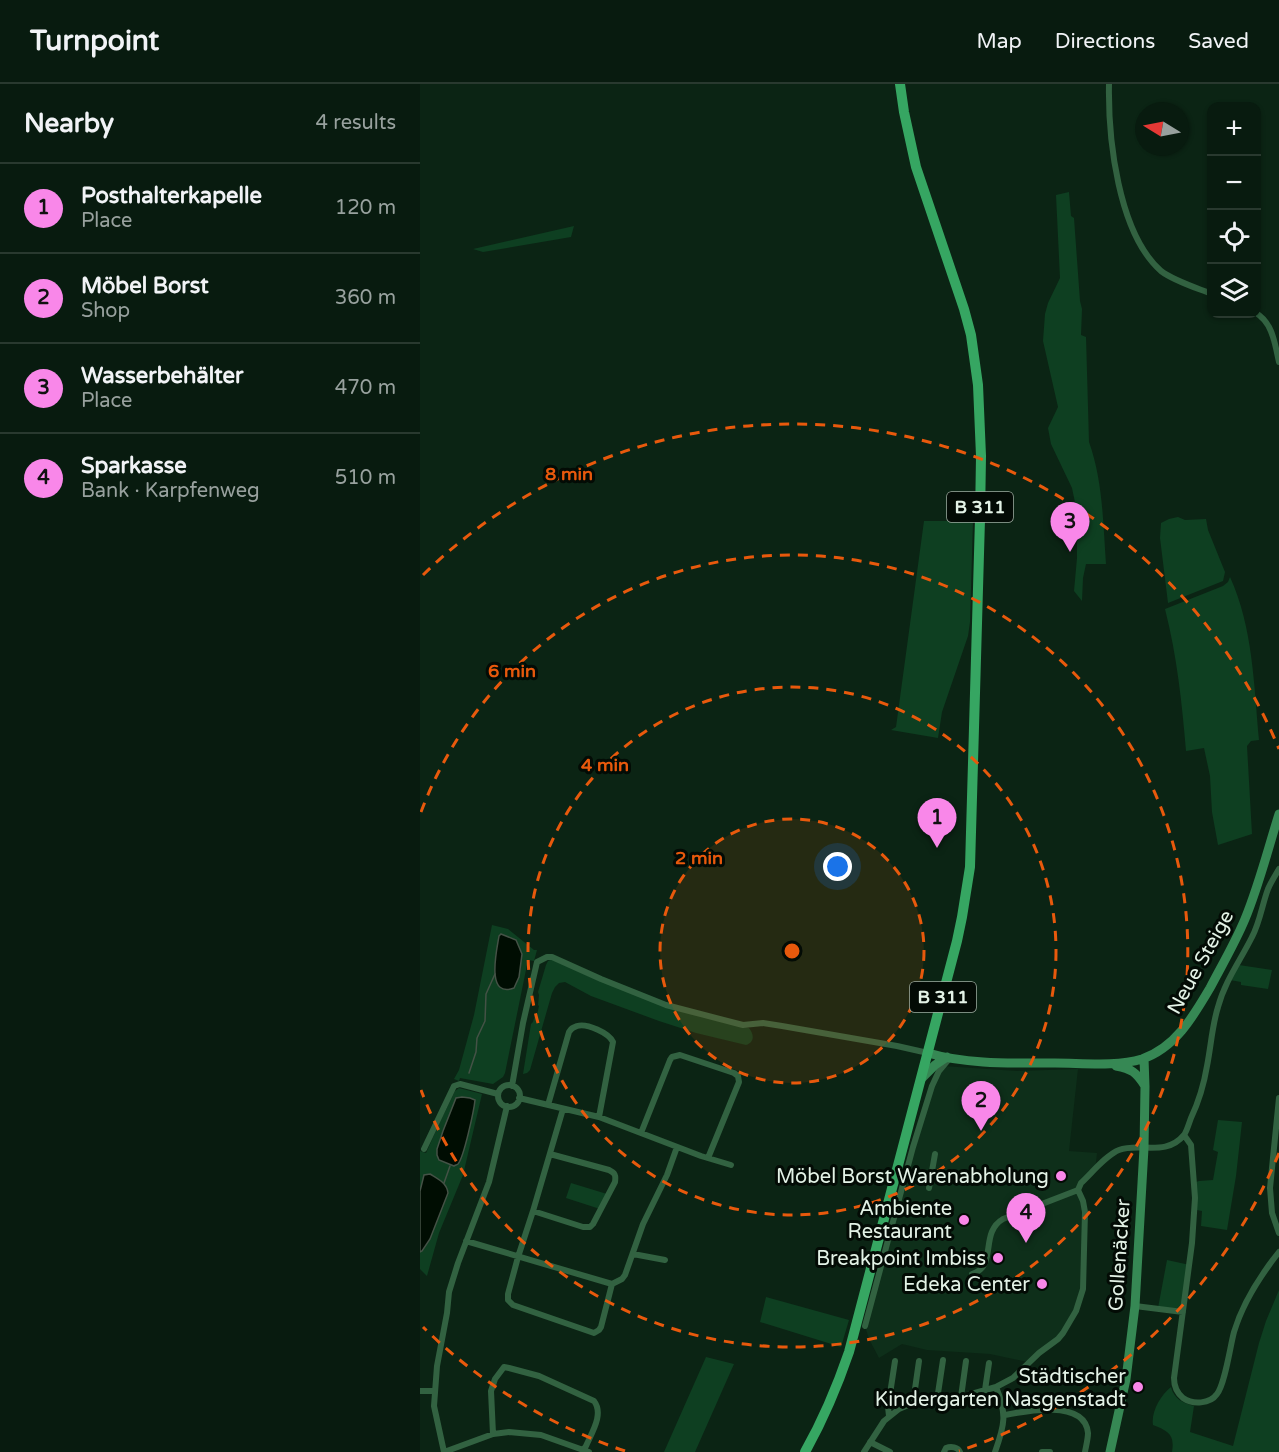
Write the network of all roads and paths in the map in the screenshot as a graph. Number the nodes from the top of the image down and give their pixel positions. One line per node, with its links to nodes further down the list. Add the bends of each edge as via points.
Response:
1 (900, 84): 8 (main road, B 311, via 916,167 966,318 980,408 970,867)
2 (1109, 84): 3 (street, via 1113,149 1124,208 1136,237 1163,272)
3 (1207, 292)
4 (1261, 316): 5 (street, via 1272,333)
5 (1279, 362)
6 (1279, 814): 10 (main road, Neue Steige, via 1245,920 1194,1017 1169,1044)
7 (1279, 869): 23 (street, via 1268,888 1252,937 1225,985 1201,1093)
8 (928, 1053): 9 (main road, Neue Steige); 12 (main road, B 311); 13 (street, via 763,1023 743,1025 666,1005 547,957 537,962)
9 (949, 1057): 11 (main road, Neue Steige, via 997,1064); 12 (main road); 44 (street, via 932,1086)
10 (1144, 1058): 11 (main road, Neue Steige); 14 (main road, Gollenäcker)
11 (1104, 1064): 14 (main road, via 1132,1070)
12 (921, 1079): 63 (main road, B 311, via 849,1352)
13 (512, 1086): 15 (street, via 504,1086); 16 (street, via 519,1092)
14 (1145, 1087): 25 (main road, Gollenäcker)
15 (498, 1094): 19 (street, via 500,1102); 26 (street, via 460,1084 454,1086)
16 (519, 1098): 18 (street); 19 (street)
17 (1279, 1098): 34 (street, via 1270,1188)
18 (548, 1105): 20 (street); 21 (street, via 569,1032 586,1026 609,1035 613,1042)
19 (507, 1106): 35 (street, via 489,1182)
20 (563, 1109): 21 (street); 27 (street)
21 (599, 1117): 22 (street)
22 (641, 1133): 24 (street); 29 (street, via 672,1057 681,1055 734,1073 738,1082)
23 (1184, 1135): 25 (street, via 1167,1146); 43 (street, via 1191,1145 1195,1198)
24 (677, 1147): 29 (street); 37 (street)
25 (1144, 1148): 32 (street, via 1126,1148 1111,1154); 42 (main road, Gollenäcker)
26 (424, 1149)
27 (550, 1154): 33 (street); 33 (street, via 614,1172 615,1182 590,1227)
28 (935, 1154): 31 (street)
29 (708, 1158): 30 (street)
30 (731, 1166)
31 (929, 1188)
32 (1078, 1190): 40 (street, via 996,1223 985,1265); 50 (street, via 1086,1226 1083,1289 1076,1311 1058,1339 1013,1378)
33 (534, 1211): 38 (street)
34 (1279, 1233)
35 (466, 1241): 38 (street); 53 (street, via 449,1292)
36 (1279, 1252): 43 (street, via 1259,1278 1243,1310 1219,1390 1205,1401 1187,1400 1174,1384)
37 (633, 1254): 39 (street); 41 (street, via 625,1275)
38 (518, 1257): 41 (street); 41 (street, via 508,1300 590,1332 601,1327)
39 (664, 1260)
40 (972, 1274)
41 (612, 1284)
42 (1135, 1306): 43 (street); 72 (main road, Gollenäcker, via 1126,1379)
43 (1183, 1312)
44 (865, 1326)
45 (895, 1360): 58 (street)
46 (943, 1360): 55 (street)
47 (919, 1361): 56 (street)
48 (966, 1361): 54 (street)
49 (989, 1363): 51 (street)
50 (996, 1387): 51 (street); 57 (street)
51 (985, 1390): 54 (street)
52 (420, 1391): 53 (street)
53 (435, 1391): 62 (street)
54 (961, 1396): 55 (street)
55 (937, 1400): 56 (street)
56 (914, 1403): 58 (street)
57 (1005, 1415): 68 (street); 71 (street, via 1050,1409 1073,1415 1083,1421 1088,1431)
58 (889, 1416): 60 (street)
59 (493, 1434): 61 (street, via 538,1435); 61 (street, via 492,1391 504,1367 539,1376 594,1401 599,1415); 62 (street)
60 (870, 1442): 64 (street); 65 (street)
61 (586, 1451)
62 (444, 1452)
63 (805, 1452)
64 (864, 1452)
65 (890, 1452)
66 (944, 1452): 67 (street, via 949,1447)
67 (960, 1452)
68 (995, 1452)
69 (1041, 1452): 70 (street)
70 (1050, 1452)
71 (1084, 1452)
72 (1110, 1452)

